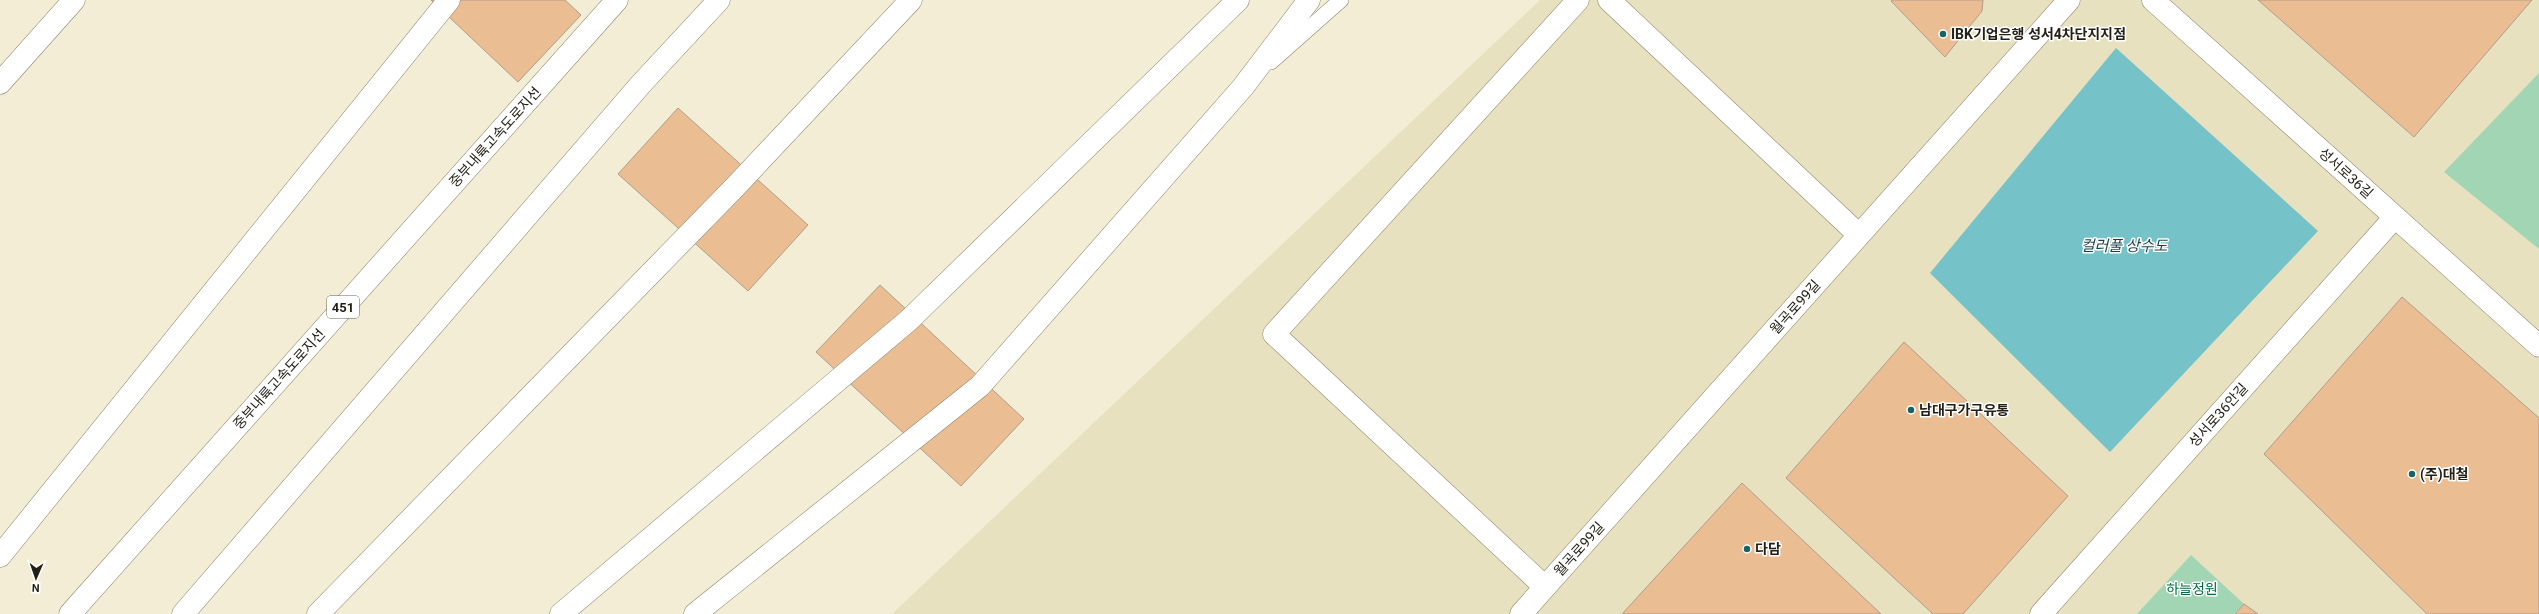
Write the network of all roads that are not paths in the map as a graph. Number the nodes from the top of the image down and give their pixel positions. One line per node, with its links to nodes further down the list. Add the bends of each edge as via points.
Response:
1 (74, 0): 13 (main road)
2 (449, 0): 18 (main road)
3 (617, 0): 20 (main road, 중부내륙고속도로지선 / 451)
4 (718, 0): 21 (main road, via 641,84)
5 (910, 0): 22 (main road, via 728,193)
6 (1238, 0): 23 (main road, via 909,320)
7 (1310, 0): 14 (main road)
8 (1340, 0): 14 (lane)
9 (1578, 0): 19 (main road, via 1274,334)
10 (1609, 0): 16 (main road)
11 (2069, 0): 16 (main road, 월곡로99길)
12 (2152, 0): 15 (main road, 성서로36길)
13 (0, 83)
14 (1243, 87): 24 (main road, via 980,386)
15 (2395, 217): 17 (main road, 성서로36길); 26 (main road, 성서로36안길)
16 (1859, 235): 19 (main road, 월곡로99길)
17 (2539, 346)
18 (0, 556)
19 (1545, 587): 25 (main road, 월곡로99길)
20 (70, 614)
21 (184, 614)
22 (318, 614)
23 (561, 614)
24 (695, 614)
25 (1521, 614)
26 (2040, 614)

